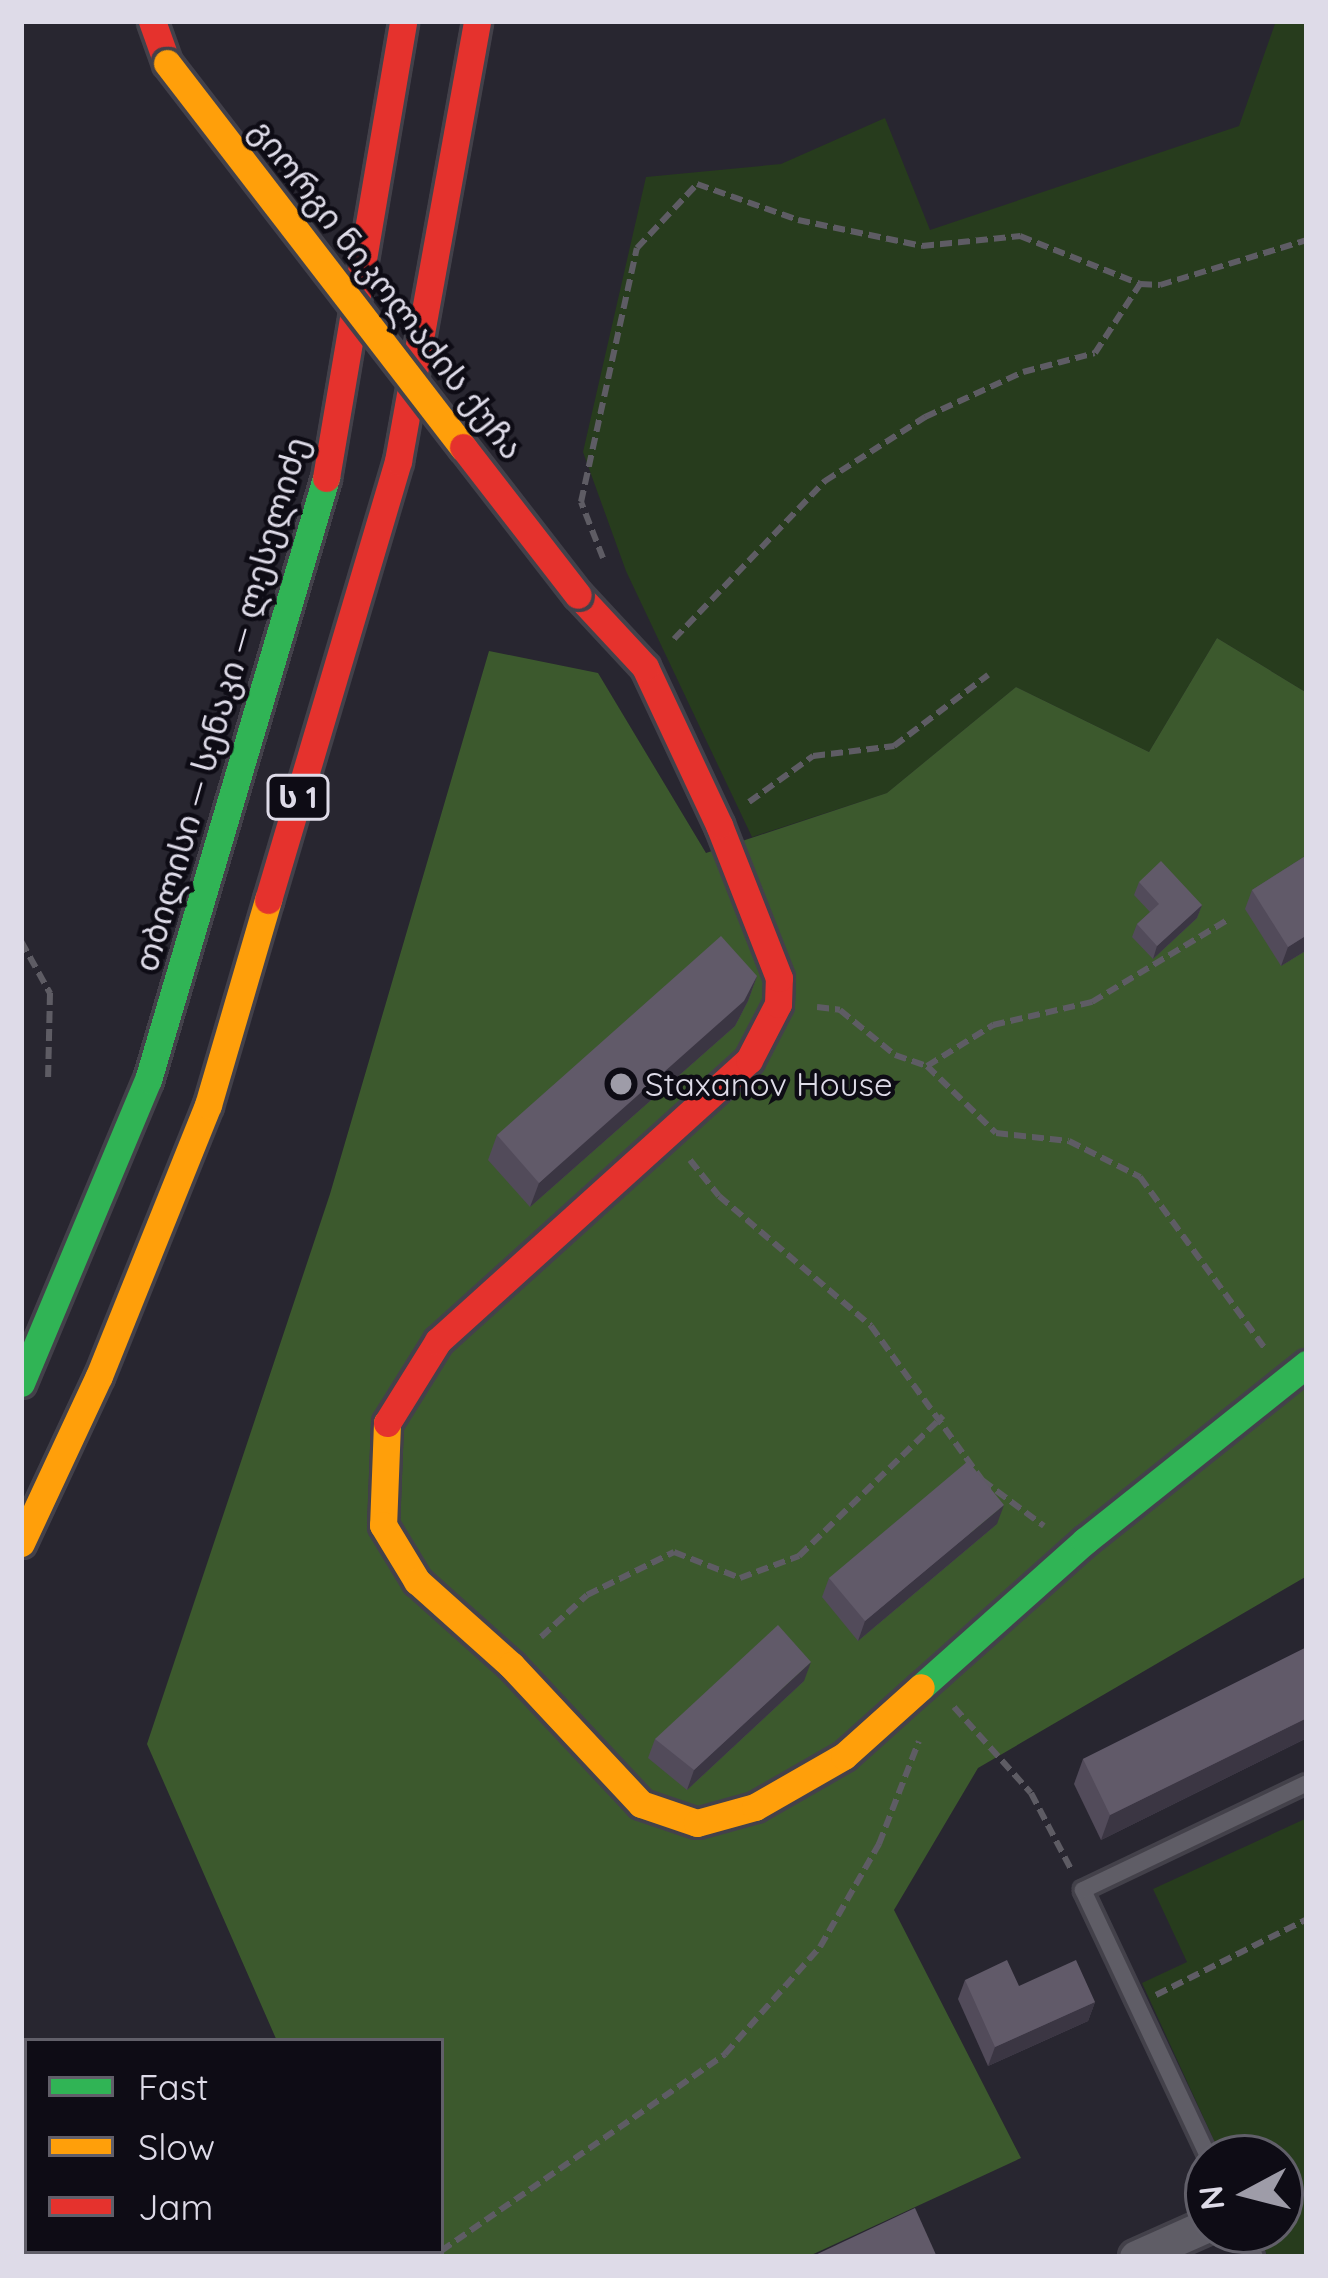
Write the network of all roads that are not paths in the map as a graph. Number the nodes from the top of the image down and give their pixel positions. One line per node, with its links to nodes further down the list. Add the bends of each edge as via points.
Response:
1 (152, 21): 4 (main road, გიორგი ნიკოლაძის ქუჩა, bridge, via 167,63 578,595 644,667 778,977 778,1004 749,1060 438,1341 383,1431 383,1525 417,1580 511,1665 640,1804 697,1822 755,1807 844,1756 1085,1541)
2 (403, 21): 5 (main road, თბილისი — სენაკი — ლესელიძე / ს 1, via 337,441 148,1080)
3 (477, 21): 6 (main road, ს 1, via 398,461 208,1105 99,1376)
4 (1298, 1372)
5 (21, 1383)
6 (21, 1543)
7 (1307, 1783): 8 (lane, via 1082,1890)
8 (1198, 2134)
9 (1184, 2236): 10 (street)
10 (1136, 2257)

